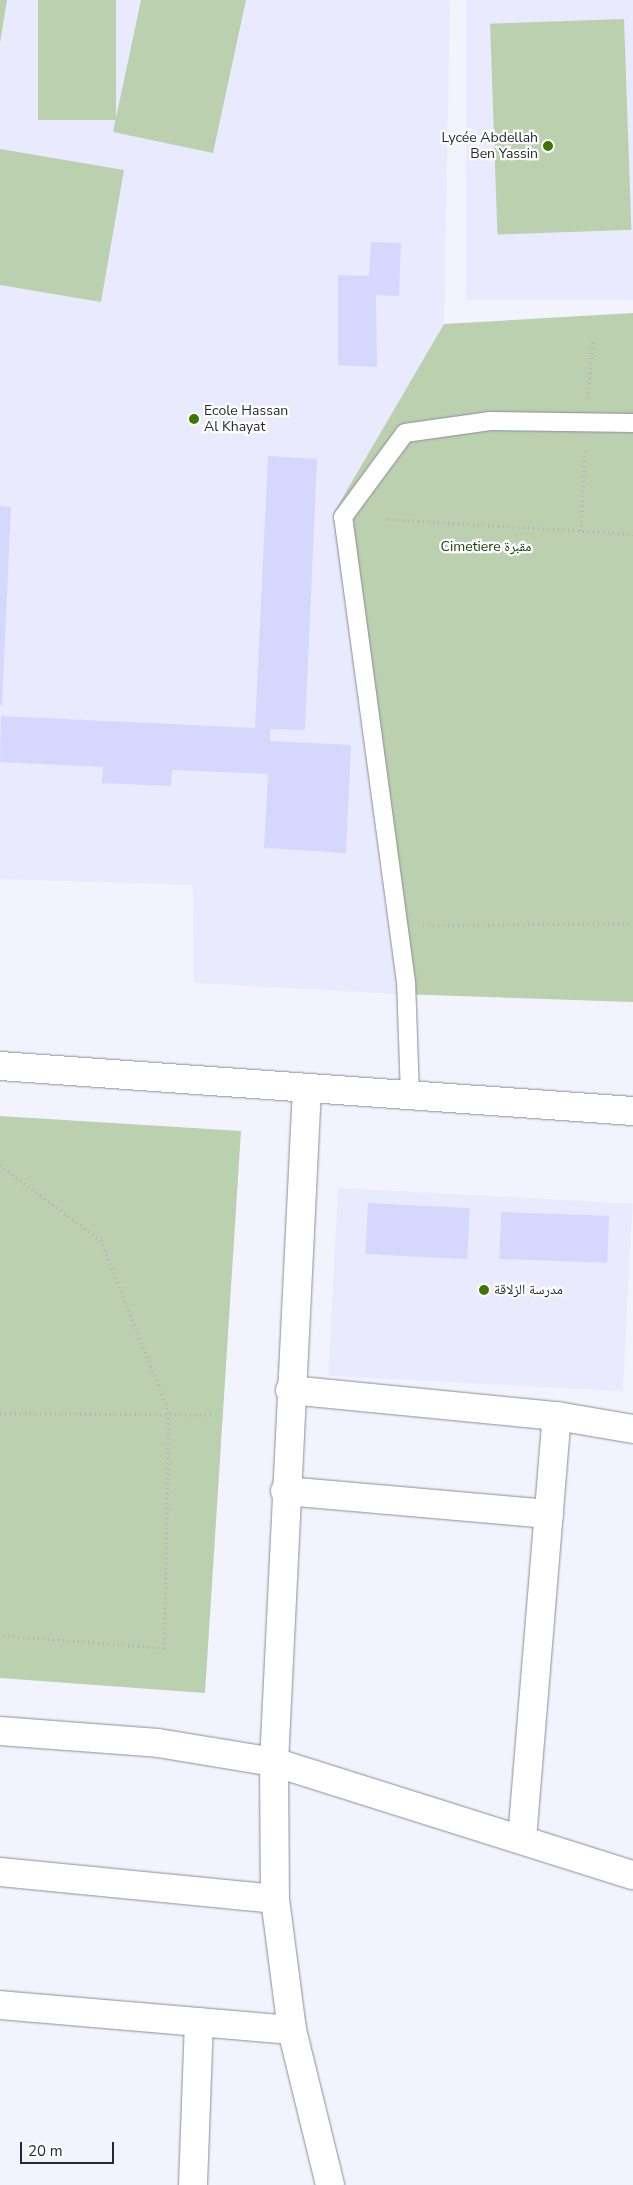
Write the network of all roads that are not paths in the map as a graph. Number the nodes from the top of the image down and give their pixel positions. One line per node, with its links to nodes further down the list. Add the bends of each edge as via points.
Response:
1 (633, 423): 4 (lane, via 490,421 405,433 343,518 406,982)
2 (0, 1066): 3 (street)
3 (307, 1088): 4 (street); 6 (street)
4 (410, 1095): 5 (street)
5 (633, 1111)
6 (290, 1390): 7 (street); 9 (street)
7 (557, 1416): 8 (street); 10 (street)
8 (633, 1429)
9 (285, 1491): 10 (street); 12 (street)
10 (549, 1514): 13 (street)
11 (0, 1731): 12 (street, via 158,1743)
12 (274, 1762): 13 (street); 16 (street)
13 (522, 1839): 15 (street)
14 (0, 1872): 16 (street)
15 (633, 1875)
16 (274, 1899): 19 (street)
17 (0, 2005): 18 (street)
18 (198, 2022): 19 (street); 20 (street)
19 (292, 2030): 21 (street)
20 (193, 2185)
21 (330, 2185)

